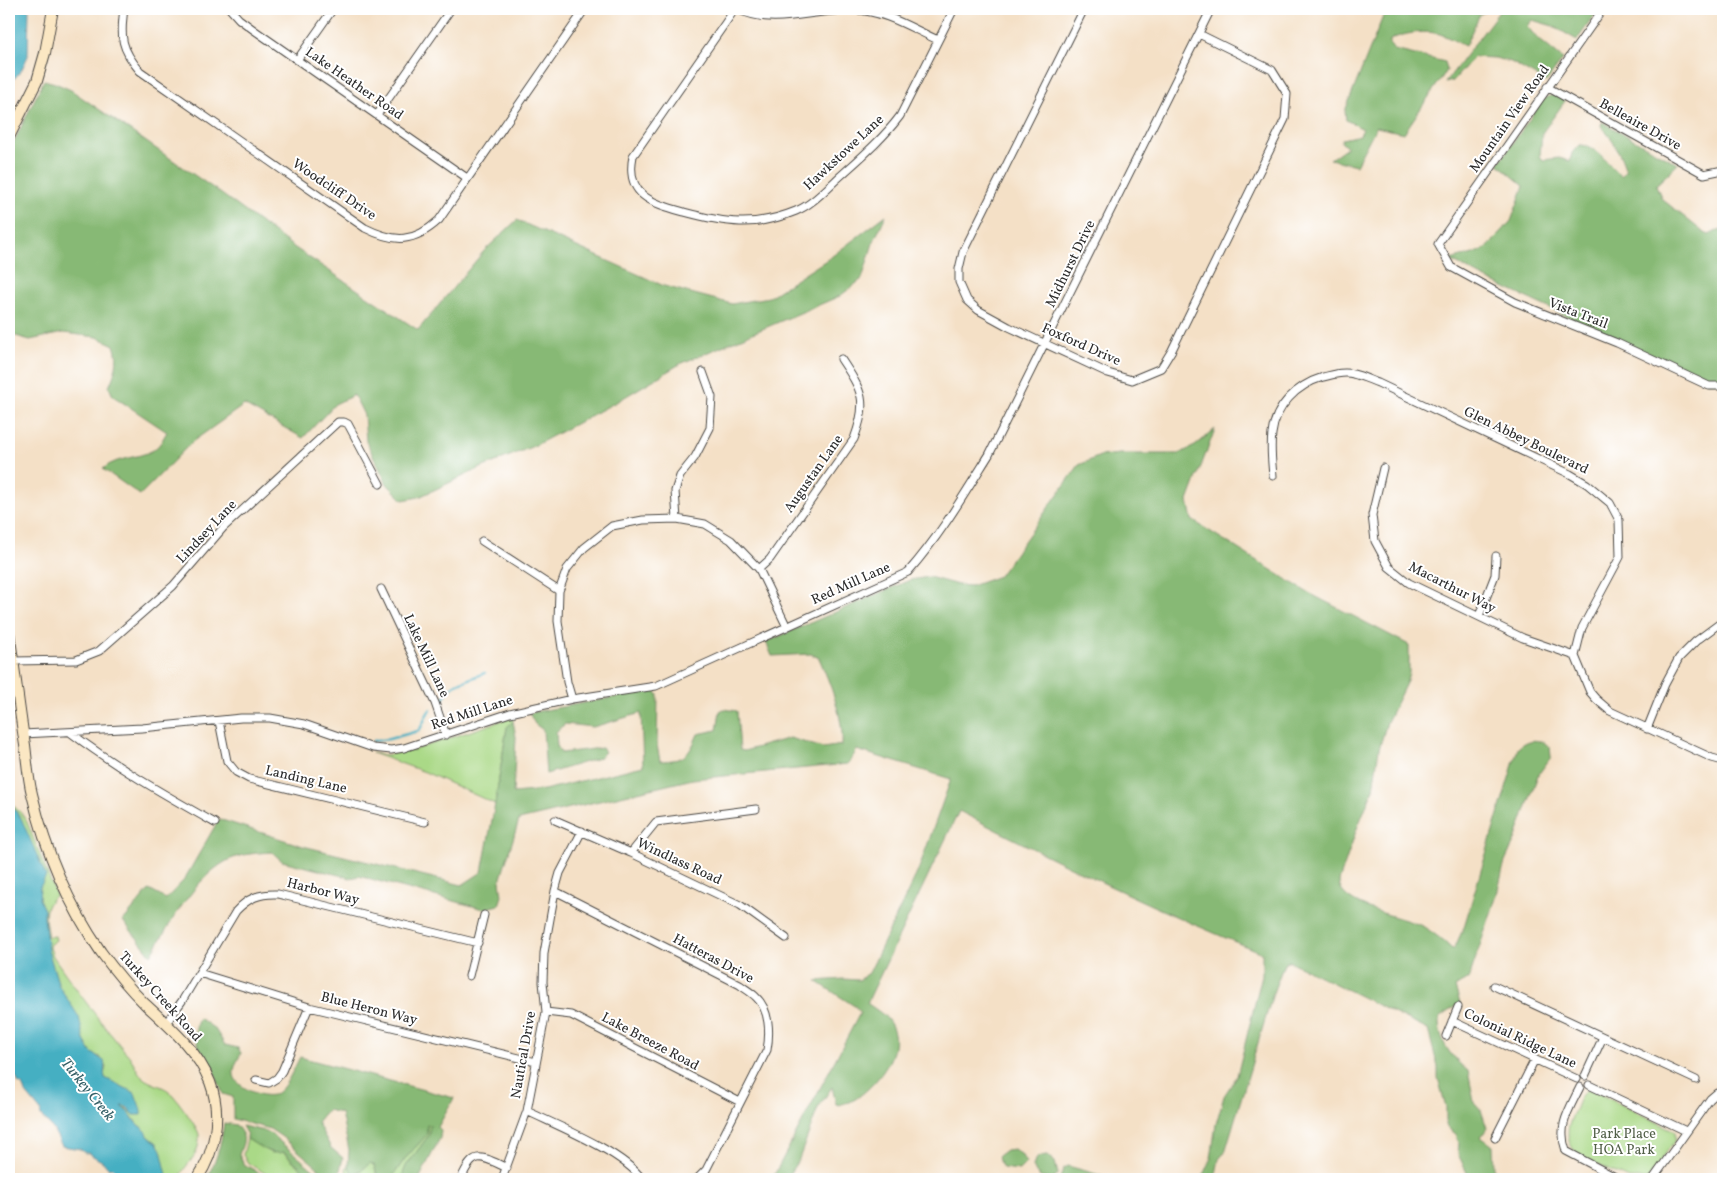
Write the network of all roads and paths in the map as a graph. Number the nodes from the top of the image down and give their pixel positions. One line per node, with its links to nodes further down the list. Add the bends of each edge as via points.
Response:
1 (53, 9): 17 (street, via 37,81)
2 (124, 9): 19 (street, Woodcliff Drive, via 123,45 140,71 365,228 382,236 397,238 411,238 427,231 439,220)
3 (230, 9): 14 (street, Lake Heather Road, via 239,19)
4 (333, 9): 14 (street)
5 (451, 9): 16 (street)
6 (585, 9): 19 (street, Woodcliff Drive)
7 (736, 9): 13 (street, via 765,18 830,11 876,13); 13 (street, Hawkstowe Lane, via 633,156 631,168 632,180 647,200 731,223 778,218 817,198 883,137 900,116)
8 (954, 9): 13 (street, Hawkstowe Lane)
9 (1084, 9): 21 (street, Foxford Drive, via 963,252 959,269 962,291 978,310)
10 (1211, 9): 12 (street, Midhurst Drive)
11 (1603, 9): 15 (street, Mountain View Road)
12 (1199, 34): 21 (street, Midhurst Drive); 21 (street, Foxford Drive, via 1272,70 1287,94 1285,119 1172,350 1161,368 1132,380 1108,373)
13 (938, 40)
14 (297, 60): 16 (street, Lake Heather Road)
15 (1547, 87): 18 (street, Belleaire Drive, via 1704,174); 20 (street, Mountain View Road)
16 (377, 116): 19 (street, Lake Heather Road)
17 (9, 137)
18 (1723, 170)
19 (467, 178)
20 (1438, 244): 24 (street, Vista Trail, via 1451,267 1515,302 1616,343 1709,386)
21 (1046, 344): 32 (street, Midhurst Drive, via 989,455 960,502)
22 (841, 359): 31 (street, Augustan Lane, via 863,400 862,419 854,439 770,559)
23 (703, 372): 28 (street, via 712,397 710,428 695,457 680,476 675,491)
24 (1723, 386)
25 (1383, 468): 35 (street, Macarthur Way, via 1372,515 1375,541 1389,567 1410,583)
26 (1274, 476): 39 (street, Glen Abbey Boulevard, via 1272,433 1280,410 1294,392 1312,380 1341,373 1352,373 1378,383 1570,474 1610,503 1619,520 1620,557 1582,628)
27 (380, 484): 40 (street, Lindsey Lane, via 348,424 338,422 223,528 182,577 105,646 76,660)
28 (677, 519): 31 (street, via 705,524 731,540); 34 (street, via 643,520 612,526 584,548 567,569)
29 (482, 541): 34 (street)
30 (1496, 556): 35 (street, via 1495,575)
31 (759, 569): 37 (street)
32 (908, 572): 37 (street, Red Mill Lane)
33 (381, 589): 46 (street, Lake Mill Lane, via 435,703)
34 (560, 591): 41 (street, via 558,621)
35 (1479, 616): 39 (street, Macarthur Way, via 1523,638)
36 (1723, 621): 43 (street, via 1679,658)
37 (787, 627): 41 (street, Red Mill Lane, via 656,686)
38 (9, 633): 40 (street, Turkey Creek Road)
39 (1576, 656): 43 (street, via 1596,699 1610,711)
40 (13, 661): 45 (street, Turkey Creek Road)
41 (572, 699): 46 (street, Red Mill Lane, via 510,713)
42 (219, 720): 44 (street, Red Mill Lane); 46 (street, Red Mill Lane, via 241,718 304,724 373,748 391,750); 51 (street, Landing Lane, via 227,761 236,772 249,779)
43 (1647, 728): 47 (street)
44 (71, 733): 45 (street, Red Mill Lane); 50 (street, via 157,790)
45 (23, 734): 65 (street, Turkey Creek Road, via 38,817 67,894 86,929 114,968)
46 (446, 735)
47 (1723, 761)
48 (756, 809): 53 (street, via 656,822)
49 (555, 820): 52 (street, Windlass Road)
50 (215, 822)
51 (426, 822)
52 (582, 831): 53 (street, Windlass Road); 54 (street, Nautical Drive, via 560,873)
53 (631, 853): 56 (street, Windlass Road, via 740,905)
54 (555, 891): 63 (street, Nautical Drive, via 544,953); 77 (street, Hatteras Drive, via 740,985 757,997 765,1011 769,1039 767,1050)
55 (484, 915): 57 (street)
56 (786, 938)
57 (478, 943): 58 (street, Harbor Way, via 278,894 266,894 247,900 236,911); 59 (street)
58 (199, 973): 61 (street, Blue Heron Way); 65 (street, Harbor Way)
59 (470, 976)
60 (1494, 986): 67 (street)
61 (309, 1007): 69 (street, Blue Heron Way); 72 (street, via 277,1078 270,1083)
62 (1458, 1007): 64 (street)
63 (546, 1012): 69 (street, Nautical Drive); 77 (street, Lake Breeze Road, via 571,1014)
64 (1452, 1021): 66 (street); 68 (street, Colonial Ridge Lane)
65 (166, 1023): 82 (street, Turkey Creek Road, via 201,1064 214,1100 217,1120 214,1138 210,1155)
66 (1446, 1036)
67 (1603, 1037): 70 (street); 73 (street)
68 (1535, 1059): 71 (street, Colonial Ridge Lane); 80 (street)
69 (536, 1062): 78 (street, Nautical Drive)
70 (1585, 1076): 71 (street, Colonial Ridge Lane); 74 (street, Colonial Ridge Lane)
71 (1578, 1079): 75 (street, Colonial Ridge Lane)
72 (256, 1080)
73 (1696, 1080)
74 (1589, 1085): 75 (street, Colonial Ridge Lane); 79 (street, Colonial Ridge Lane)
75 (1580, 1087): 87 (street, Colonial Ridge Lane, via 1562,1130 1566,1151)
76 (1723, 1092): 79 (street, via 1710,1099)
77 (740, 1102): 86 (street, Hatteras Drive, via 706,1170)
78 (527, 1111): 81 (street, Nautical Drive); 85 (street, via 602,1148 631,1166)
79 (1686, 1131): 88 (street)
80 (1495, 1138)
81 (507, 1168): 83 (street, via 486,1158 476,1158 467,1166); 84 (street, Nautical Drive)
82 (197, 1179)
83 (461, 1179)
84 (502, 1179)
85 (642, 1179)
86 (697, 1179)
87 (1619, 1179)
88 (1653, 1179)

